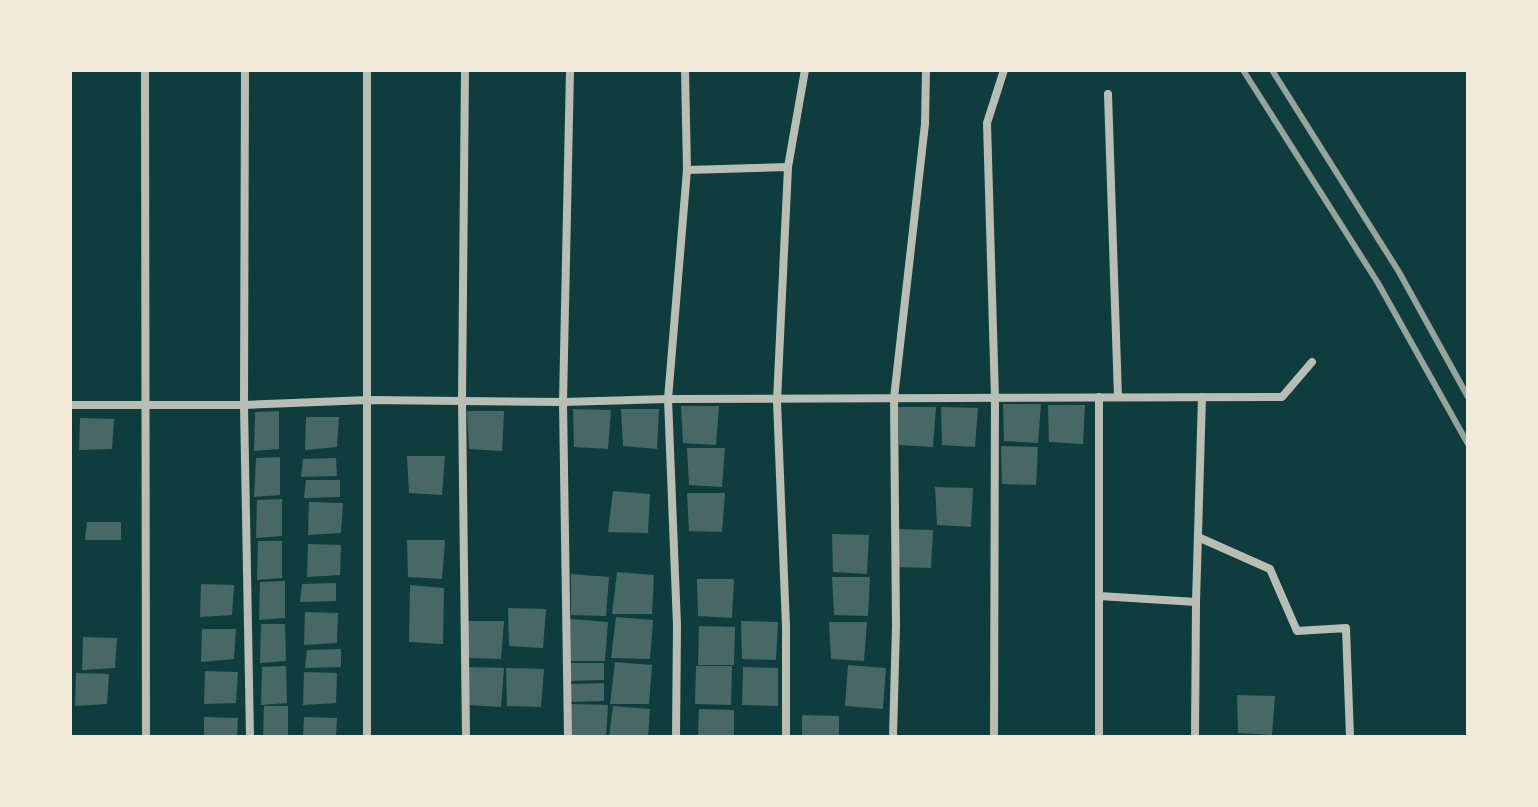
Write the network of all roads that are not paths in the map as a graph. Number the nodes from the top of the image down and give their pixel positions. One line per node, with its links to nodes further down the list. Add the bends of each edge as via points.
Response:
1 (145, 70): 24 (street)
2 (245, 70): 26 (street)
3 (367, 70): 20 (street)
4 (465, 70): 21 (street)
5 (570, 70): 23 (street)
6 (685, 70): 12 (street)
7 (805, 70): 11 (street)
8 (926, 70): 17 (street, via 925,124)
9 (1004, 70): 18 (street, via 987,123)
10 (1108, 94): 15 (street)
11 (788, 167): 12 (street); 22 (street)
12 (687, 170): 19 (street)
13 (1312, 362): 16 (street, via 1282,397)
14 (1099, 397): 15 (street); 18 (street); 28 (street)
15 (1118, 397): 16 (street)
16 (1202, 397): 27 (street)
17 (894, 398): 18 (street); 22 (street); 37 (street)
18 (995, 398): 38 (street)
19 (668, 399): 22 (street); 23 (street); 35 (street)
20 (368, 400): 21 (street); 26 (street); 32 (street)
21 (462, 400): 23 (street); 33 (street)
22 (777, 401): 36 (street)
23 (563, 402): 34 (street)
24 (146, 404): 25 (street); 26 (street); 30 (street)
25 (70, 405)
26 (244, 405): 31 (street)
27 (1198, 537): 29 (street); 41 (street, via 1270,569 1297,631 1346,628)
28 (1099, 596): 29 (street); 39 (street)
29 (1196, 602): 40 (street)
30 (146, 737)
31 (250, 737)
32 (367, 737)
33 (466, 737)
34 (568, 737)
35 (676, 737)
36 (786, 737)
37 (893, 737)
38 (994, 737)
39 (1099, 737)
40 (1195, 737)
41 (1350, 737)

